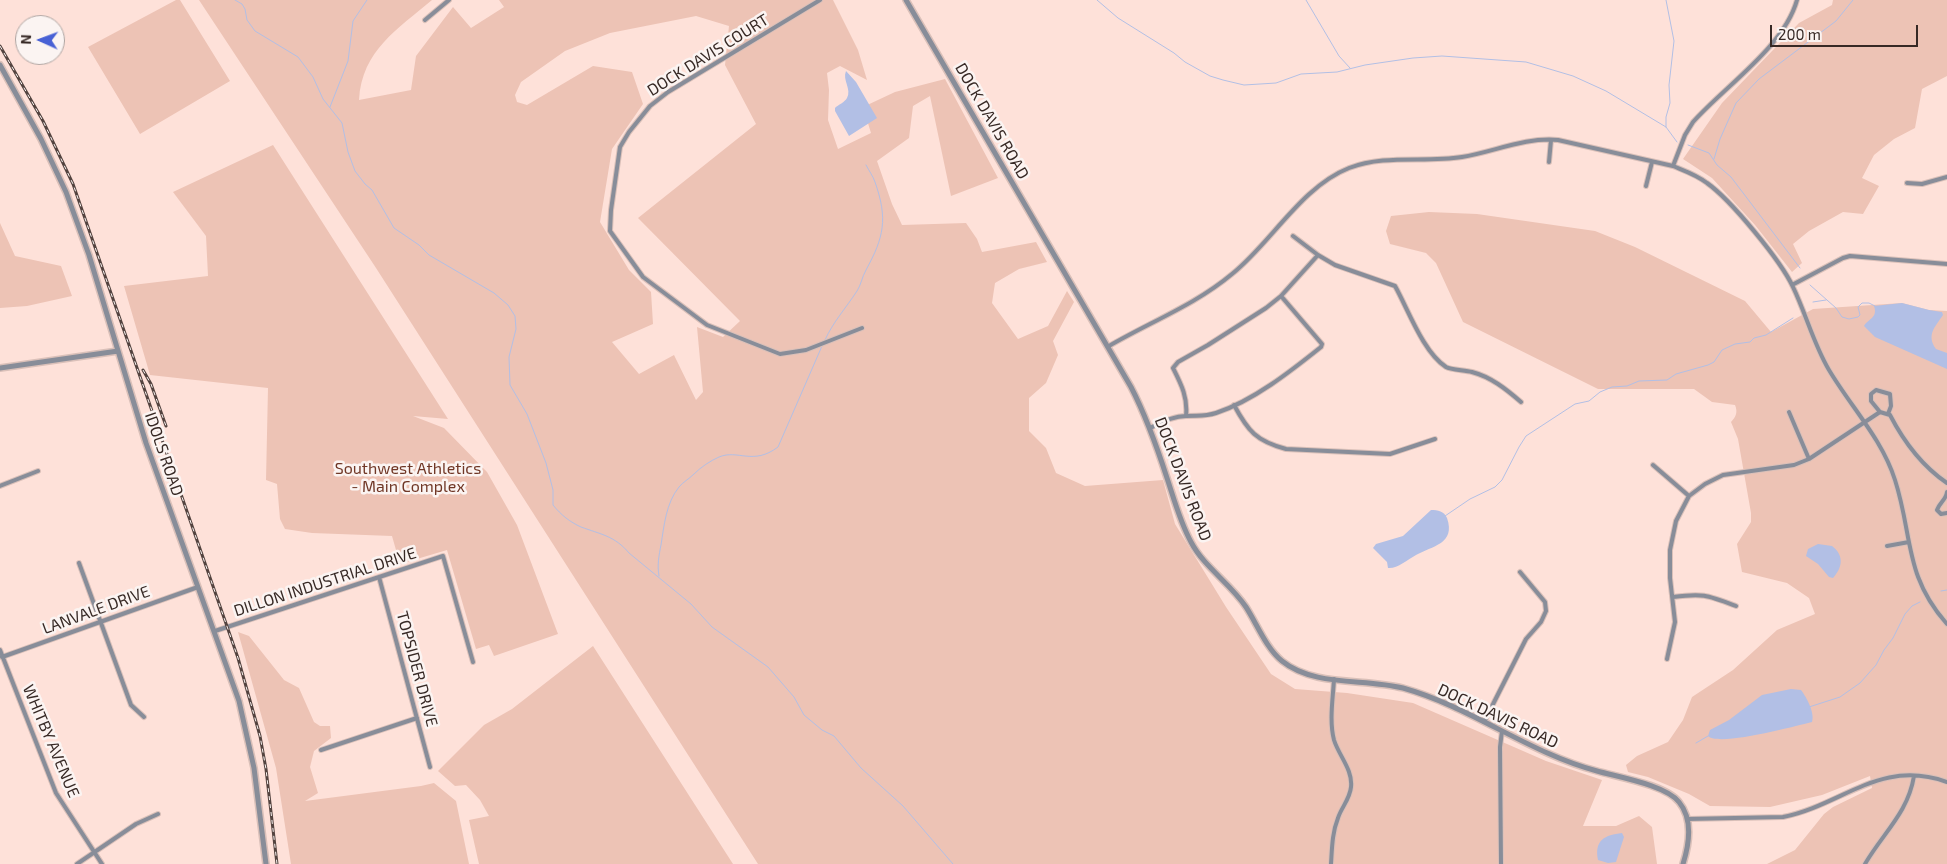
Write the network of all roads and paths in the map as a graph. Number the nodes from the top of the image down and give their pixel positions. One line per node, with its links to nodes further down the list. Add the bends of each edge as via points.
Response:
1 (449, 0): 5 (street)
2 (820, 0): 19 (street, DOCK DAVIS COURT, via 650,106 620,147 610,231 643,277 707,325 780,354 806,350)
3 (906, 0): 20 (street, DOCK DAVIS ROAD)
4 (1797, 0): 10 (street, via 1778,37 1693,122)
5 (425, 20)
6 (0, 65): 21 (street, IDOLS ROAD, via 66,192)
7 (1551, 140): 8 (street); 9 (street); 20 (street, via 1525,141 1459,157 1381,160 1347,169 1317,188 1243,265 1215,287)
8 (1549, 162)
9 (1652, 162): 10 (street); 13 (street)
10 (1673, 166): 17 (street, via 1690,172 1716,190 1771,254)
11 (1947, 177): 12 (street, via 1922,184)
12 (1906, 183)
13 (1646, 186)
14 (1293, 236): 15 (street)
15 (1318, 255): 18 (street); 23 (street, via 1396,286 1425,343 1439,361 1448,368 1490,378)
16 (1947, 264): 17 (street, via 1850,256)
17 (1792, 285): 29 (street, via 1823,358)
18 (1281, 296): 24 (street, via 1322,344 1321,347 1291,371); 28 (street, via 1173,368 1184,391)
19 (862, 328)
20 (1108, 346): 30 (street, DOCK DAVIS ROAD, via 1132,387)
21 (118, 351): 22 (street); 45 (street, IDOLS ROAD, via 146,443)
22 (0, 368)
23 (1521, 402)
24 (1234, 405): 28 (street, via 1201,417); 31 (street, via 1253,434 1286,449 1390,454)
25 (1789, 412): 32 (street)
26 (1880, 412): 27 (street); 27 (street, via 1871,401 1871,394 1876,390 1890,394); 29 (street)
27 (1888, 414): 35 (street, via 1916,456)
28 (1186, 416): 30 (street, via 1175,417)
29 (1865, 423): 32 (street); 40 (street, via 1885,455 1896,481)
30 (1150, 428): 55 (street, DOCK DAVIS ROAD, via 1177,509 1196,550 1237,594 1281,660 1308,674)
31 (1435, 439)
32 (1809, 458): 38 (street, via 1792,466 1723,475)
33 (1653, 465): 38 (street)
34 (38, 471): 36 (street)
35 (1947, 484)
36 (0, 486)
37 (1947, 492): 39 (street, via 1937,510 1941,514)
38 (1689, 496): 46 (street, via 1676,521 1670,550)
39 (1947, 513)
40 (1908, 542): 41 (street); 49 (street, via 1920,584)
41 (1887, 546)
42 (80, 563): 48 (street)
43 (1520, 572): 58 (street, via 1545,602 1546,612 1526,639)
44 (378, 577): 50 (street, DILLON INDUSTRIAL DRIVE); 54 (street, DILLON INDUSTRIAL DRIVE, via 444,556); 57 (street, TOPSIDER DRIVE)
45 (198, 587): 48 (street, LANVALE DRIVE); 50 (street, IDOLS ROAD)
46 (1673, 597): 47 (street, via 1709,595); 53 (street, via 1674,631)
47 (1736, 606)
48 (101, 622): 52 (street, LANVALE DRIVE); 56 (street, via 131,705)
49 (1947, 624)
50 (215, 631): 69 (street, IDOLS ROAD, via 248,734)
51 (0, 650): 52 (street, WHITBY AVENUE)
52 (2, 657): 66 (street, WHITBY AVENUE, via 56,793)
53 (1667, 659)
54 (473, 662)
55 (1334, 679): 58 (street, DOCK DAVIS ROAD, via 1404,689); 70 (street, via 1334,739 1350,773 1351,787 1333,835)
56 (144, 717)
57 (417, 718): 60 (street); 61 (street, TOPSIDER DRIVE)
58 (1484, 722): 59 (street, DOCK DAVIS ROAD)
59 (1502, 731): 65 (street, DOCK DAVIS ROAD, via 1584,768 1664,790 1680,802); 71 (street)
60 (321, 750)
61 (430, 767)
62 (1914, 776): 63 (street); 65 (street, via 1880,779 1808,810 1783,817); 73 (street, via 1906,804)
63 (1947, 782)
64 (158, 814): 66 (street, via 136,824)
65 (1687, 819): 72 (street, DOCK DAVIS ROAD, via 1688,846)
66 (94, 852): 67 (street); 68 (street, WHITBY AVENUE)
67 (77, 864)
68 (102, 864)
69 (266, 864)
70 (1331, 864)
71 (1501, 864)
72 (1683, 864)
73 (1865, 864)

